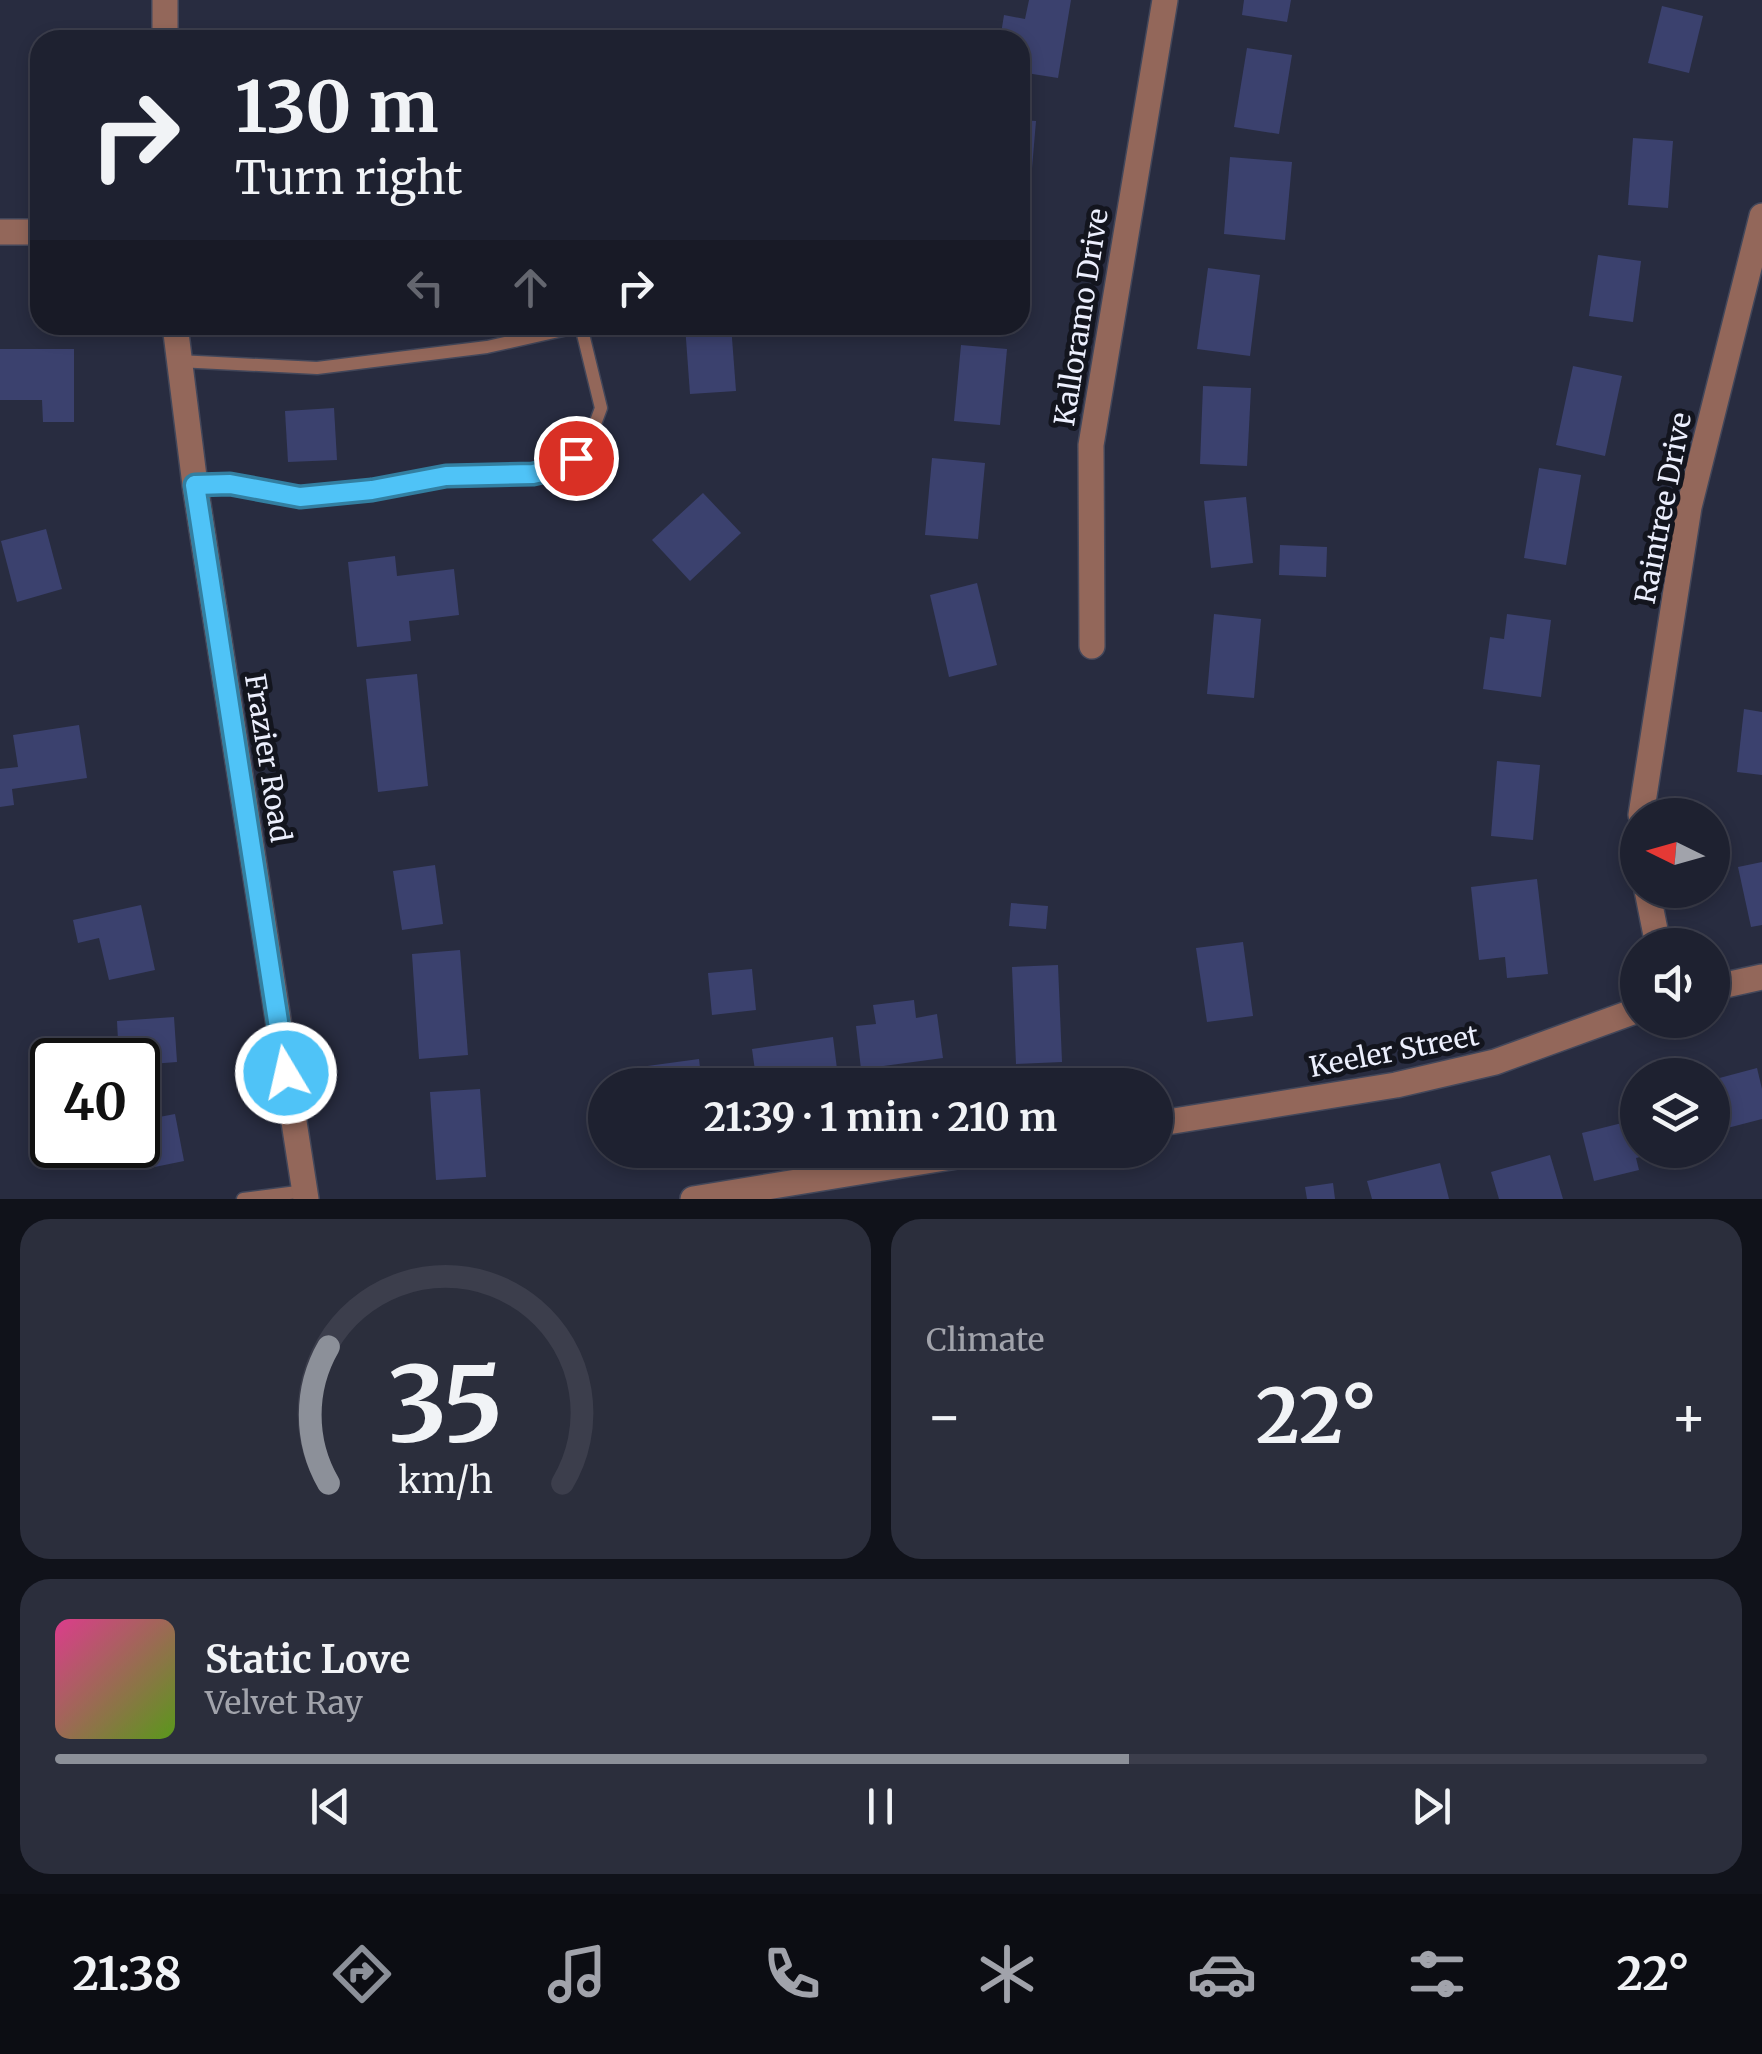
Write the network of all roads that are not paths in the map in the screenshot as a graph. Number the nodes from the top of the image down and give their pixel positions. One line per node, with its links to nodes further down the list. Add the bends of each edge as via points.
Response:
1 (165, 0): 3 (street)
2 (1165, 0): 12 (street, Kalloramo Drive, via 1090,444)
3 (165, 30)
4 (1762, 216): 13 (street, Raintree Drive, via 1689,507)
5 (0, 232): 6 (street)
6 (30, 232)
7 (176, 335): 10 (street, Frazier Road)
8 (541, 335): 10 (lane, via 316,368)
9 (583, 335): 11 (lane, via 601,408 576,458 560,468 300,497)
10 (178, 362): 11 (street, Frazier Road)
11 (195, 485): 20 (street, Frazier Road)
12 (1092, 646)
13 (1644, 798)
14 (1762, 978): 15 (street)
15 (1730, 984)
16 (1620, 1017): 17 (street, Keeler Street, via 1495,1062)
17 (1173, 1121)
18 (905, 1168): 19 (street)
19 (786, 1192): 22 (street)
20 (305, 1195): 21 (lane)
21 (243, 1199)
22 (692, 1199)

